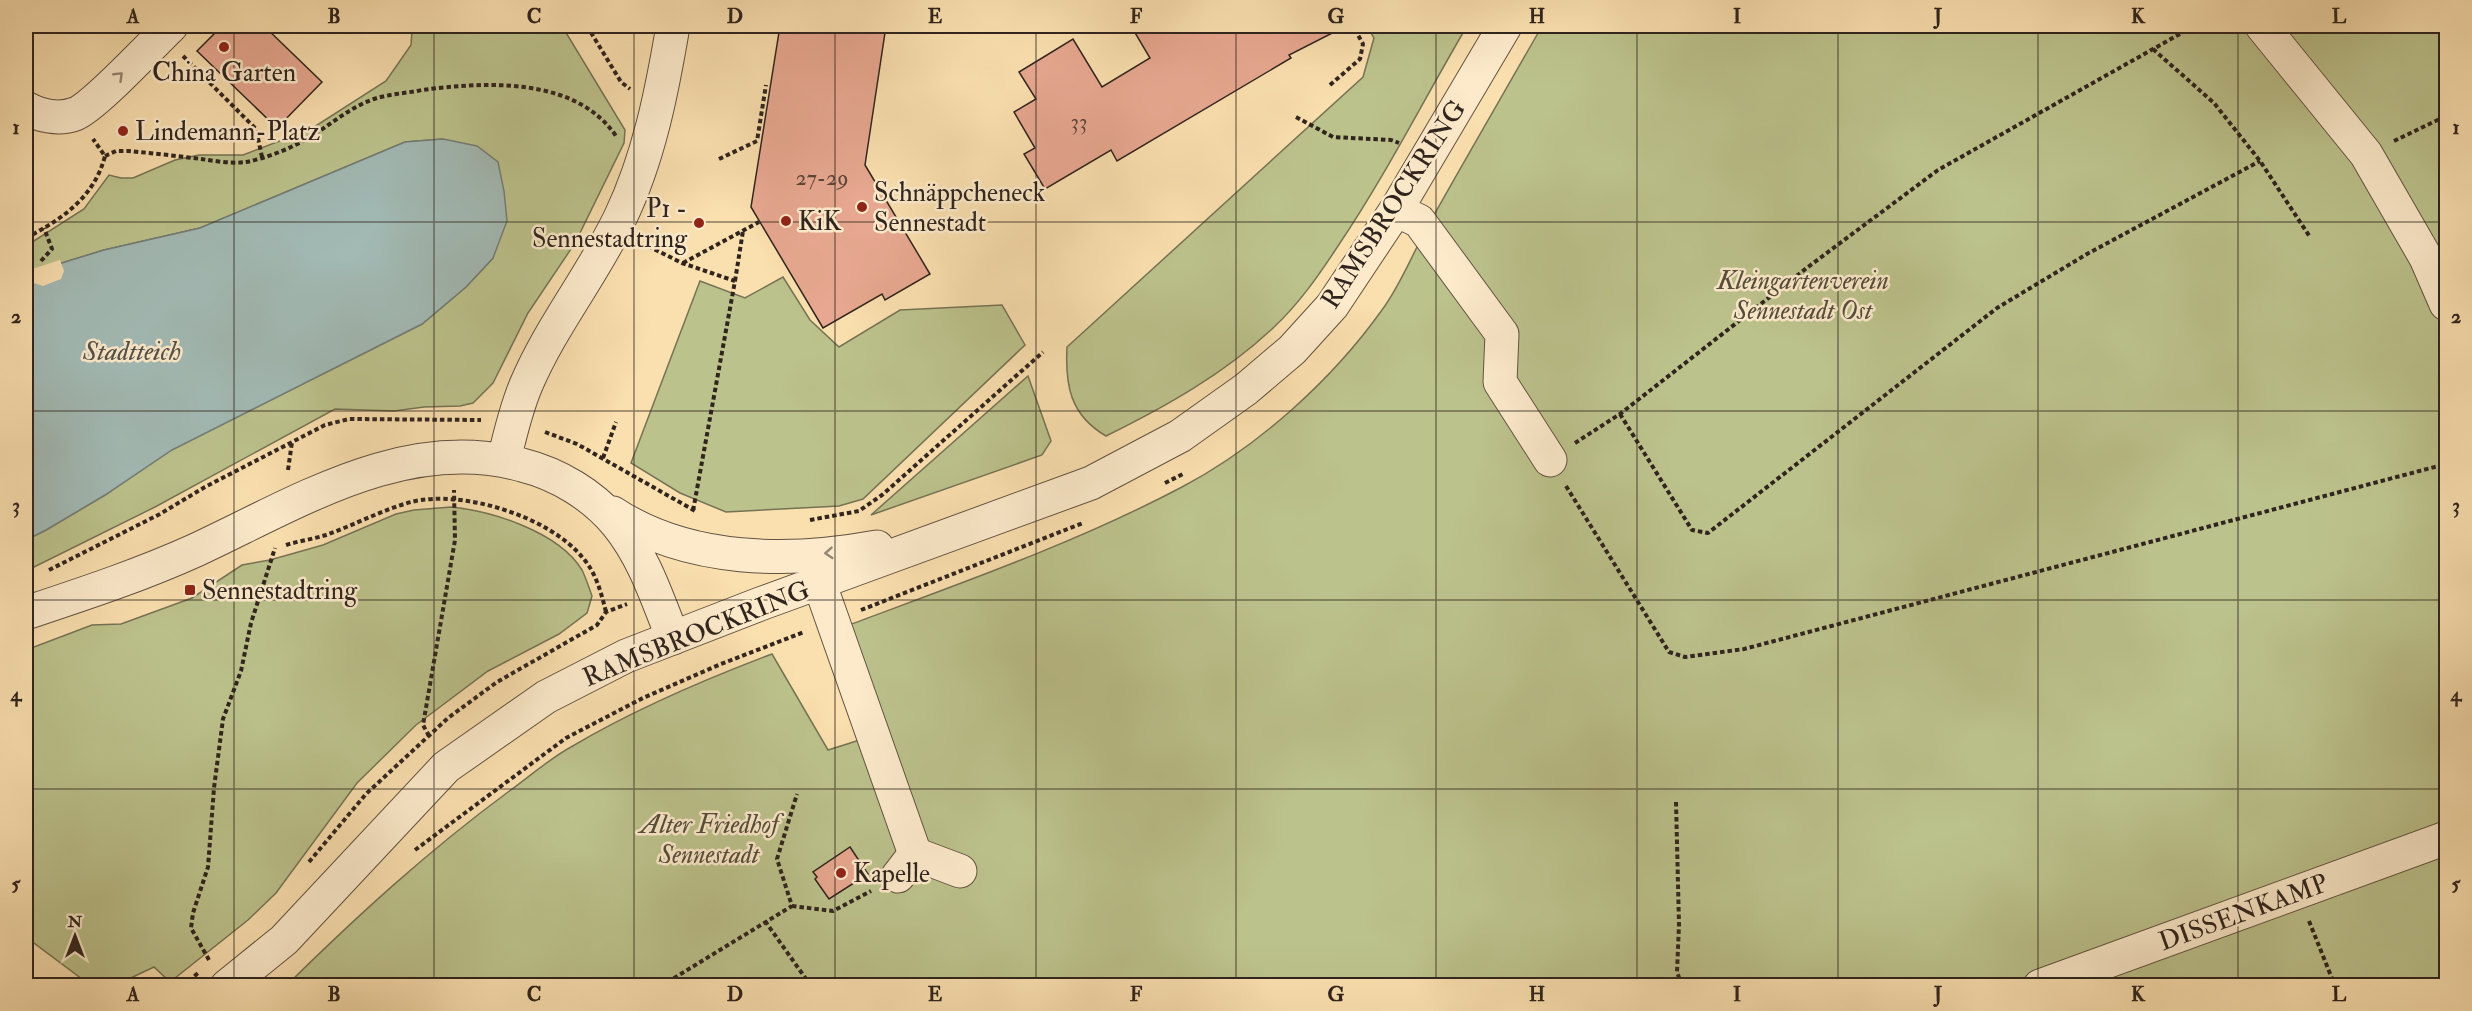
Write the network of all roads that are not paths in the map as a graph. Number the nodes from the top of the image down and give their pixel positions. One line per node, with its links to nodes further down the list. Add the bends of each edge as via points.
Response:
1 (674, 26): 8 (street, via 646,152 619,220 526,385)
2 (1505, 26): 6 (street, RAMSBROCKRING)
3 (2262, 26): 7 (street, via 2366,154 2426,258)
4 (166, 30): 5 (street, one-way to 4, via 48,116 75,114)
5 (26, 108)
6 (1396, 210): 9 (street, via 1419,221 1502,334 1500,382); 11 (street, RAMSBROCKRING, via 1332,306 1292,350 1237,396 1180,436 1091,483)
7 (2446, 304)
8 (504, 460): 10 (street, via 553,476); 13 (street, via 455,456 371,471 112,584)
9 (1550, 460)
10 (591, 499): 11 (street, RAMSBROCKRING, one-way to 10, via 861,550 778,556 704,550 628,524); 14 (street, via 631,544 646,570)
11 (949, 535): 12 (street, RAMSBROCKRING)
12 (819, 582): 14 (street, RAMSBROCKRING); 16 (street, via 907,865)
13 (26, 613)
14 (673, 638): 17 (street, RAMSBROCKRING, via 626,656 546,697 447,766 284,940)
15 (2446, 838): 18 (street, DISSENKAMP)
16 (960, 871)
17 (219, 974)
18 (2040, 986)

